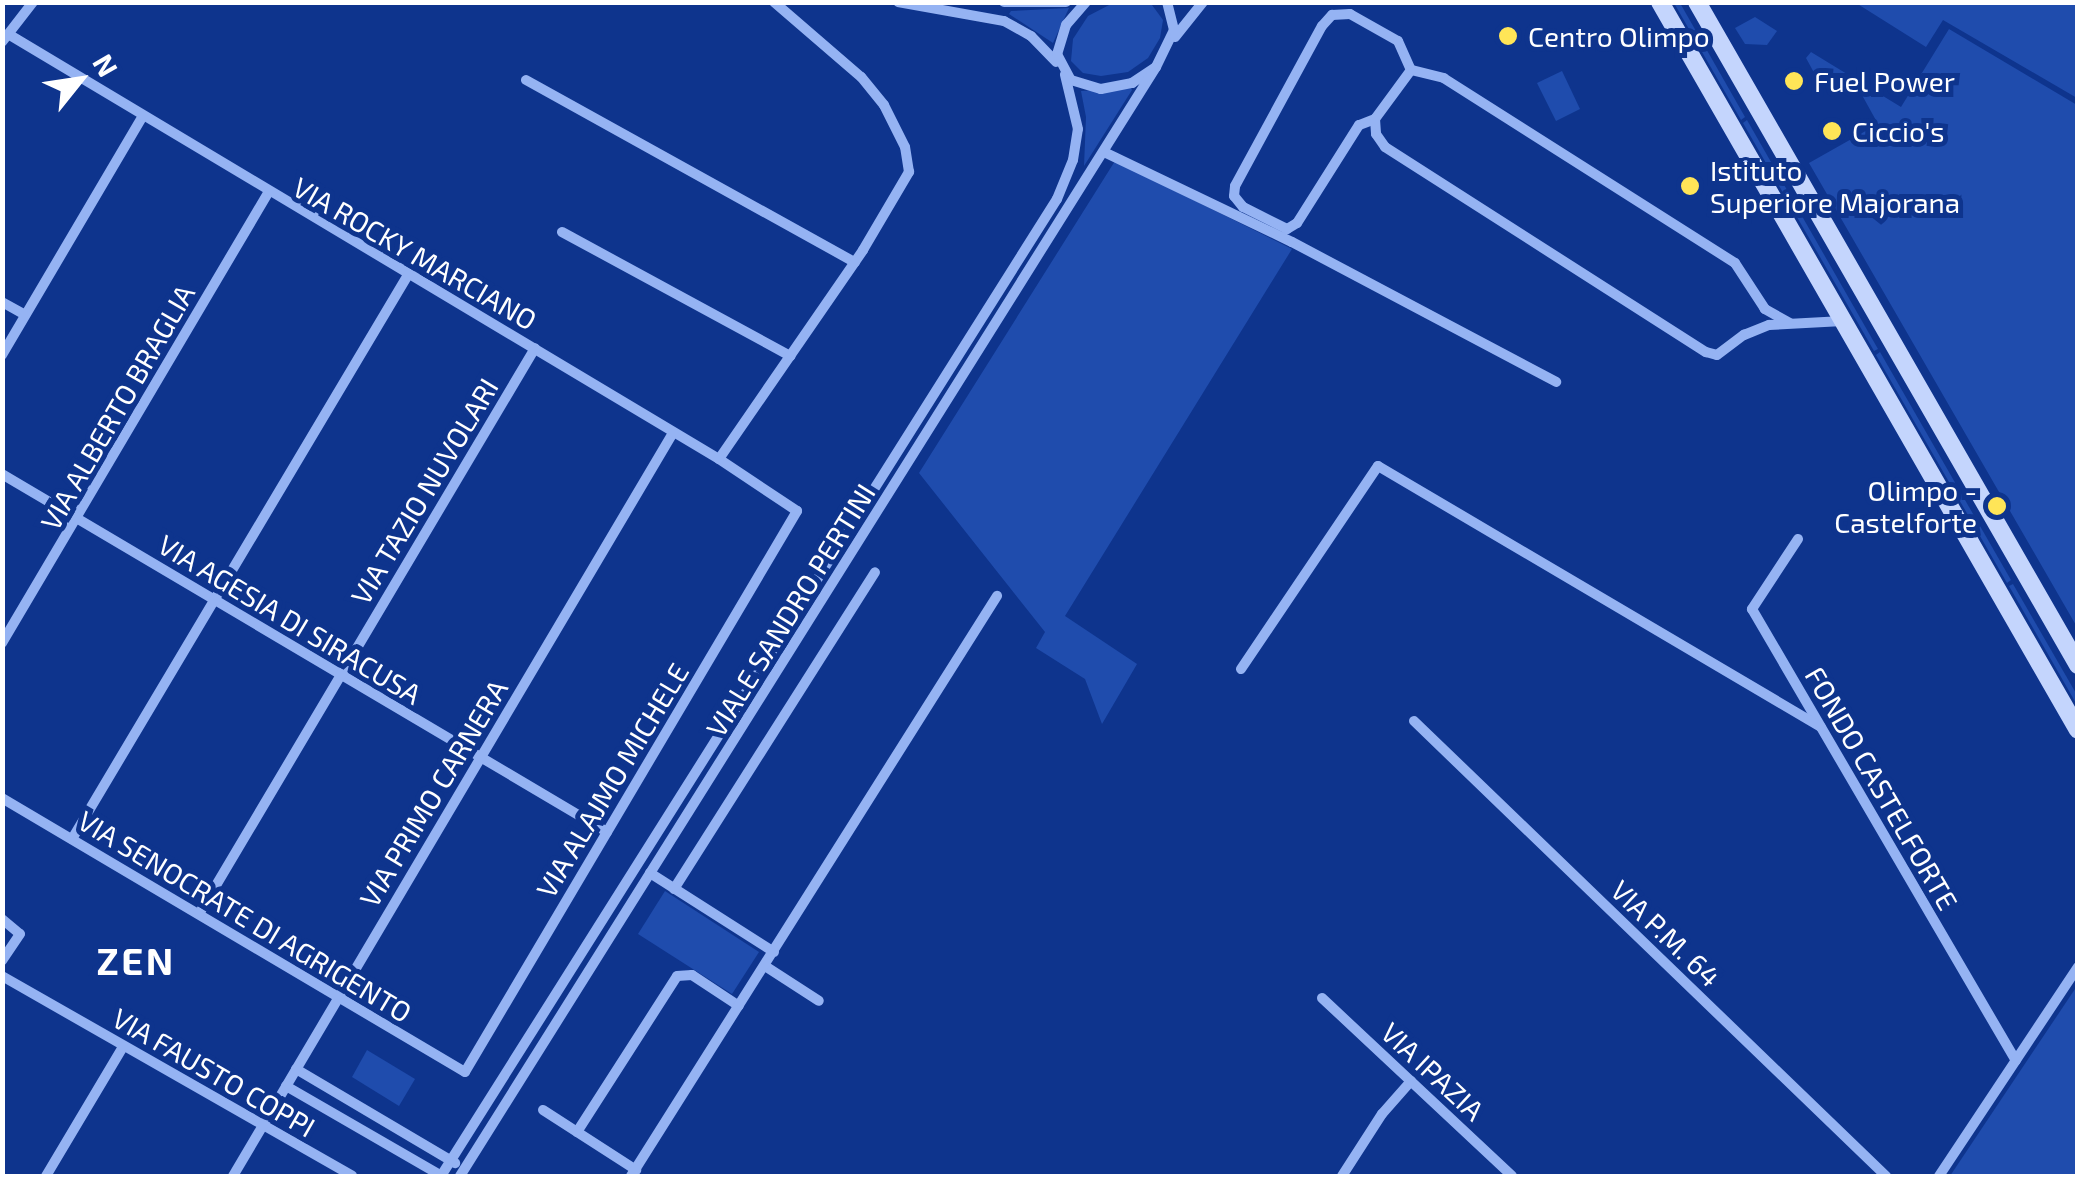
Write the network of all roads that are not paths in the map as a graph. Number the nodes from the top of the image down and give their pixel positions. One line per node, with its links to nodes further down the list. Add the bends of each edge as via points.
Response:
1 (33, 2): 11 (street)
2 (774, 2): 22 (street, via 861,76 884,104 905,148 909,172)
3 (898, 2): 14 (street, via 1004,21 1031,36)
4 (1004, 2): 5 (street)
5 (1066, 2)
6 (1086, 2): 14 (street, via 1061,36)
7 (1166, 2): 12 (street, via 1174,21)
8 (1203, 2): 12 (street, VIALE SANDRO PERTINI)
9 (1660, 2): 26 (street)
10 (1697, 2): 42 (street)
11 (5, 38): 17 (street, VIA ROCKY MARCIANO)
12 (1172, 42): 13 (street, VIALE SANDRO PERTINI)
13 (1156, 67): 14 (street, via 1116,88 1090,88); 19 (street, VIALE SANDRO PERTINI)
14 (1062, 70): 74 (street, VIALE SANDRO PERTINI, via 1078,129 1057,199)
15 (1411, 70): 18 (street); 18 (street, via 1398,41 1362,18 1332,15 1234,196 1287,229 1359,125); 27 (street, via 1444,78 1735,264 1765,309)
16 (526, 80): 22 (street)
17 (142, 116): 20 (street, VIA ROCKY MARCIANO); 25 (street)
18 (1375, 120): 27 (street, via 1385,147 1706,352 1718,355 1744,335)
19 (1104, 152): 31 (street, via 1292,242); 52 (street, VIALE SANDRO PERTINI)
20 (268, 193): 23 (street, VIA ROCKY MARCIANO); 36 (street, VIA ALBERTO BRAGLIA)
21 (562, 232): 30 (street)
22 (855, 262): 30 (street)
23 (408, 274): 28 (street, VIA ROCKY MARCIANO); 40 (street)
24 (2, 302): 25 (street)
25 (25, 315): 29 (street)
26 (1842, 321): 27 (street); 47 (street)
27 (1790, 324)
28 (534, 348): 32 (street, VIA ROCKY MARCIANO); 44 (street, VIA TAZIO NUVOLARI)
29 (2, 355)
30 (790, 356): 33 (street)
31 (1556, 382)
32 (672, 433): 33 (street, VIA ROCKY MARCIANO); 48 (street, VIA PRIMO CARNERA)
33 (720, 459): 35 (street, VIA ROCKY MARCIANO)
34 (2, 474): 36 (street, VIA AGESIA DI SIRACUSA)
35 (798, 512): 50 (street, VIA ALAJMO MICHELE)
36 (77, 520): 40 (street, VIA AGESIA DI SIRACUSA); 41 (street, VIA ALBERTO BRAGLIA)
37 (1798, 539): 46 (street, FONDO CASTELFORTE, via 1752,608)
38 (875, 572): 53 (street)
39 (997, 596): 56 (street)
40 (216, 600): 44 (street, VIA AGESIA DI SIRACUSA); 51 (street)
41 (2, 643)
42 (2078, 664)
43 (1241, 668): 46 (street, via 1378,466)
44 (341, 676): 48 (street, VIA AGESIA DI SIRACUSA); 54 (street, VIA TAZIO NUVOLARI)
45 (1414, 722): 83 (street, VIA P.M. 64)
46 (1821, 727): 66 (street, FONDO CASTELFORTE)
47 (2078, 730)
48 (480, 757): 50 (street, VIA AGESIA DI SIRACUSA); 61 (street, VIA PRIMO CARNERA)
49 (2, 798): 51 (street, VIA SENOCRATE DI AGRIGENTO)
50 (607, 832): 68 (street, VIA ALAJMO MICHELE)
51 (72, 839): 54 (street, VIA SENOCRATE DI AGRIGENTO)
52 (650, 874): 53 (street); 75 (street, VIALE SANDRO PERTINI)
53 (674, 889): 56 (street)
54 (199, 914): 61 (street, VIA SENOCRATE DI AGRIGENTO)
55 (2, 919): 57 (street, via 20,934)
56 (774, 952): 58 (street)
57 (4, 953)
58 (765, 966): 63 (street); 64 (street)
59 (2078, 967): 66 (street)
60 (2, 976): 65 (street, VIA FAUSTO COPPI)
61 (339, 997): 67 (street, VIA PRIMO CARNERA); 68 (street, VIA SENOCRATE DI AGRIGENTO)
62 (1322, 998): 69 (street, VIA IPAZIA)
63 (820, 1001)
64 (739, 1006): 73 (street, via 692,975 676,976); 76 (street)
65 (122, 1047): 72 (street, VIA FAUSTO COPPI); 77 (street)
66 (2016, 1062): 84 (street)
67 (296, 1070): 70 (street, VIA PRIMO CARNERA); 74 (street)
68 (465, 1072)
69 (1411, 1081): 81 (street); 82 (street, VIA IPAZIA)
70 (286, 1086): 72 (street, VIA PRIMO CARNERA); 80 (street)
71 (543, 1110): 73 (street)
72 (264, 1125): 78 (street, VIA PRIMO CARNERA); 79 (street, VIA FAUSTO COPPI)
73 (576, 1132): 76 (street)
74 (451, 1161): 75 (street); 80 (street, VIALE SANDRO PERTINI)
75 (462, 1173)
76 (634, 1173)
77 (46, 1176)
78 (233, 1176)
79 (352, 1176)
80 (442, 1176)
81 (1342, 1176)
82 (1512, 1176)
83 (1886, 1176)
84 (1938, 1176)

